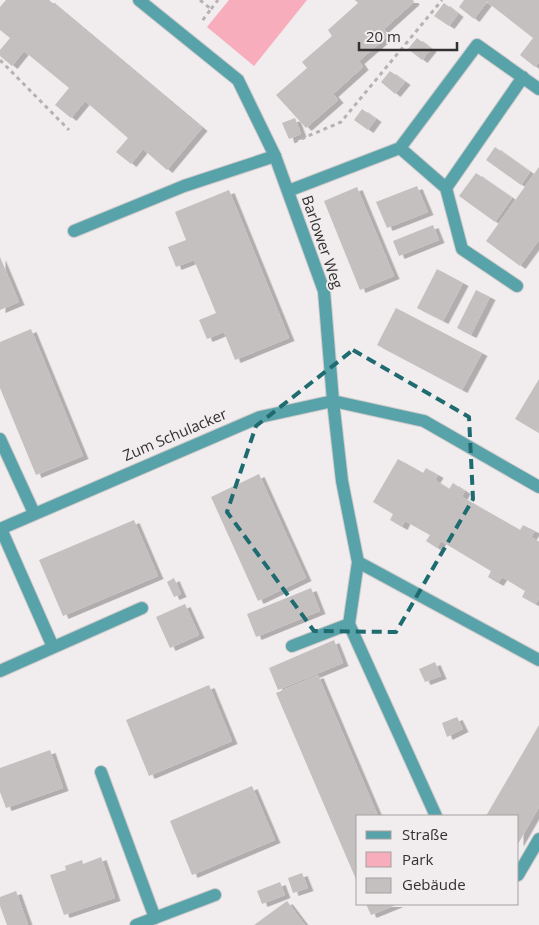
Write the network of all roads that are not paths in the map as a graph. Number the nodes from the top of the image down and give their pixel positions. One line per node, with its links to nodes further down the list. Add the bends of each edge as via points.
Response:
1 (140, 0): 5 (street, Barlower Weg, via 238,80)
2 (523, 77): 3 (street); 4 (street, via 477,45); 6 (street)
3 (539, 89)
4 (400, 148): 6 (street); 7 (street)
5 (274, 154): 7 (street, Barlower Weg); 8 (street)
6 (446, 188): 9 (street, via 462,249)
7 (288, 191): 10 (street, Barlower Weg, via 324,291)
8 (74, 231)
9 (517, 286)
10 (333, 401): 12 (street, Zum Schulacker, via 424,421); 13 (street, Zum Schulacker, via 260,417); 15 (street, via 342,481)
11 (0, 439): 13 (street)
12 (539, 487)
13 (34, 513): 14 (street, Zum Schulacker)
14 (0, 529): 19 (street)
15 (358, 562): 17 (street); 20 (street)
16 (142, 608): 19 (street)
17 (349, 624): 18 (street); 23 (street)
18 (292, 646)
19 (54, 647): 21 (street)
20 (539, 660)
21 (0, 671)
22 (101, 772): 27 (street)
23 (436, 815)
24 (539, 839): 25 (street)
25 (519, 873)
26 (215, 895): 27 (street)
27 (155, 918): 28 (street)
28 (136, 925)

